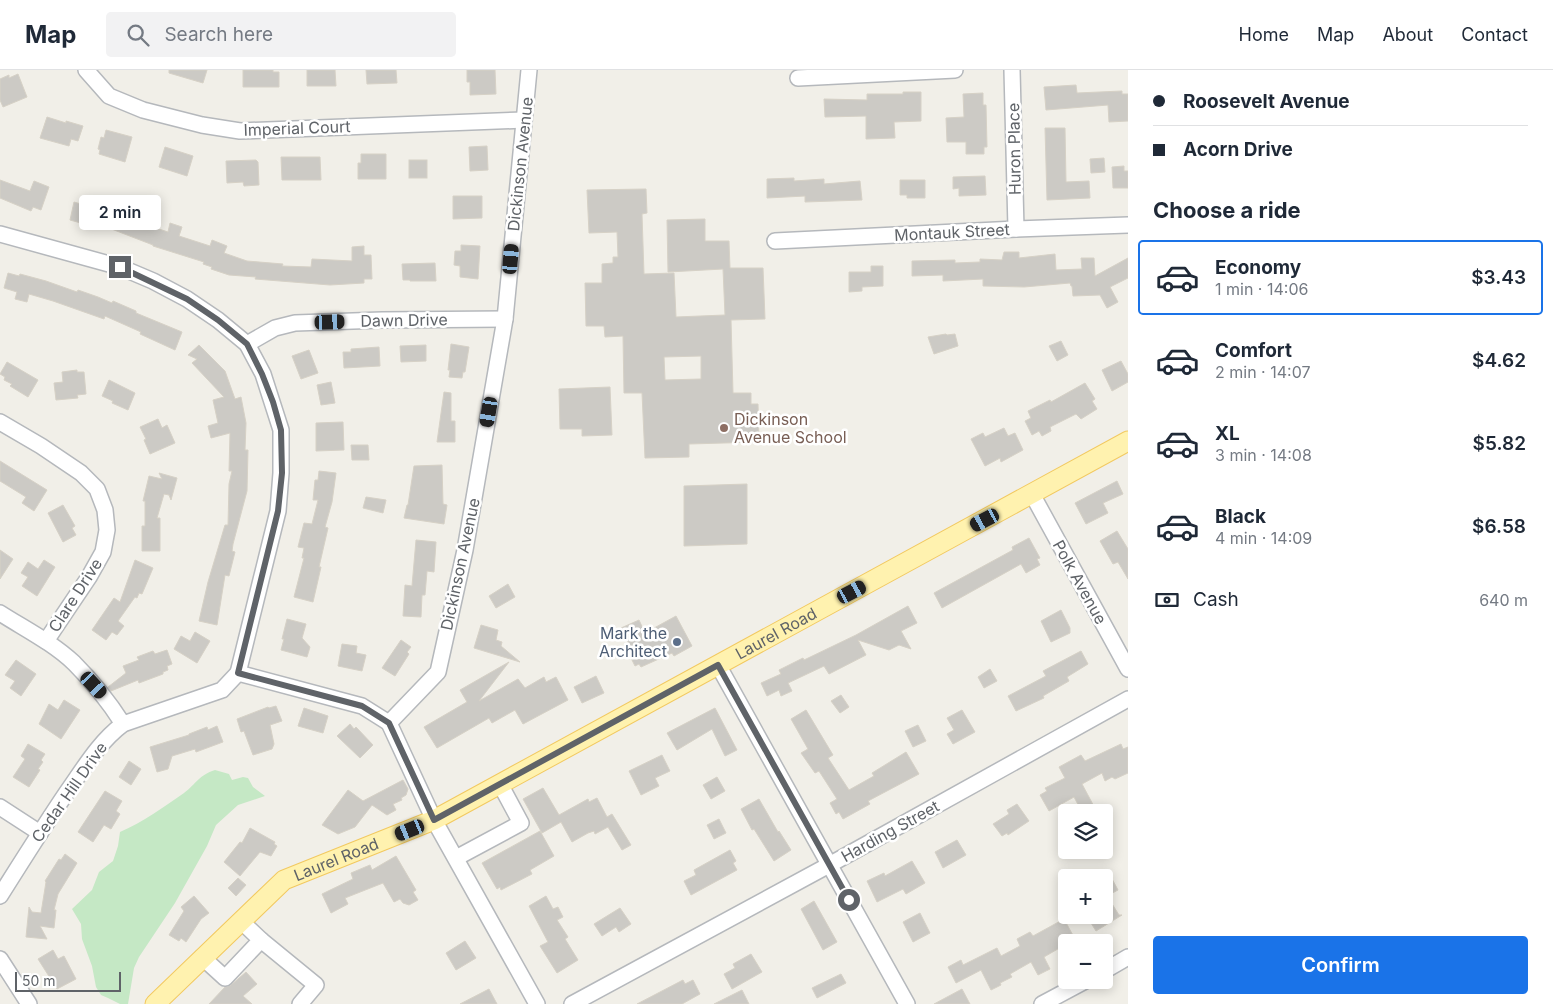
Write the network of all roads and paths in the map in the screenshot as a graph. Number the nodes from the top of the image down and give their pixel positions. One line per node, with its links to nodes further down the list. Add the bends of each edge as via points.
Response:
1 (86, 70): 6 (street, Imperial Court, via 109,96 143,110 240,131)
2 (529, 70): 6 (street, Dickinson Avenue)
3 (955, 70): 5 (street)
4 (1012, 70): 8 (street, Huron Place)
5 (798, 78)
6 (524, 120): 11 (street, Dickinson Avenue)
7 (1128, 225): 8 (street, Montauk Street)
8 (1016, 228): 10 (street, Montauk Street)
9 (0, 234): 12 (street, via 120,267 153,281 187,299)
10 (775, 241)
11 (505, 319): 12 (street, Dawn Drive, via 295,323 275,328); 22 (street, Dickinson Avenue, via 465,550 438,672)
12 (247, 344): 20 (street, via 262,374 281,430 282,473 278,511)
13 (0, 422): 17 (street, Clare Drive, via 81,473 97,489 105,510 107,530 103,552)
14 (1128, 441): 15 (main road, Laurel Road)
15 (1032, 494): 18 (main road, Laurel Road); 19 (street, Polk Avenue)
16 (0, 613): 17 (street)
17 (46, 641): 23 (street, via 74,662 105,696)
18 (718, 665): 24 (main road, Laurel Road); 29 (street)
19 (1128, 669)
20 (238, 673): 22 (street, via 362,706); 23 (street, Cedar Hill Drive, via 222,690)
21 (1128, 699): 29 (street, Harding Street)
22 (389, 723): 26 (street)
23 (123, 724): 27 (street, Cedar Hill Drive, via 98,748)
24 (500, 784): 26 (main road, Laurel Road); 28 (street, via 521,822)
25 (0, 807): 27 (street)
26 (434, 820): 28 (street); 31 (main road, Laurel Road, via 284,880)
27 (40, 833): 30 (street, Cedar Hill Drive)
28 (456, 858): 41 (street)
29 (829, 865): 42 (street, Harding Street); 43 (street)
30 (0, 896)
31 (241, 921): 32 (street); 33 (main road, Laurel Road)
32 (260, 940): 33 (street, via 225,978); 40 (street, via 316,985)
33 (202, 957): 39 (main road, Laurel Road)
34 (1128, 958): 36 (street)
35 (0, 959): 38 (street)
36 (1113, 966)
37 (1070, 989): 44 (street)
38 (29, 1004)
39 (154, 1004)
40 (300, 1004)
41 (537, 1004)
42 (572, 1004)
43 (907, 1004)
44 (1042, 1004)

